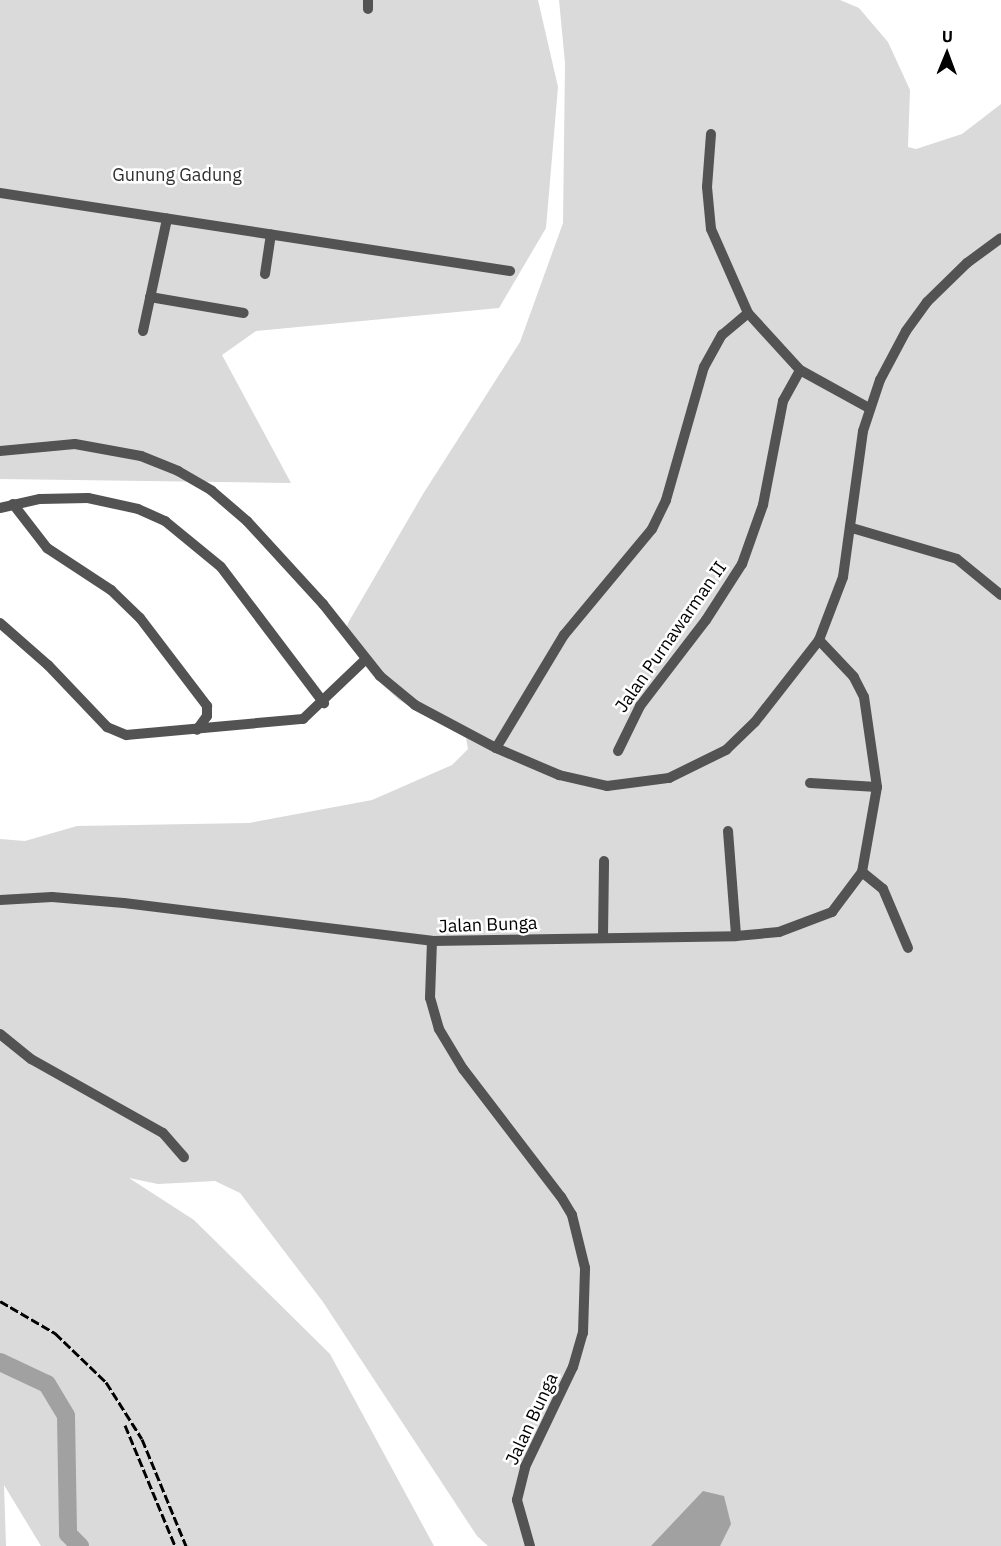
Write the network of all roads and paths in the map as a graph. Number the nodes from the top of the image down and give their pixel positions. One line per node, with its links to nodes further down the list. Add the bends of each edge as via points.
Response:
1 (711, 134): 10 (street, via 707,187 711,229)
2 (0, 193): 3 (street)
3 (166, 219): 4 (street); 8 (street)
4 (271, 234): 6 (street); 7 (street)
5 (1001, 238): 13 (street, via 960,269 917,314)
6 (510, 271)
7 (265, 274)
8 (150, 297): 9 (street); 11 (street)
9 (244, 313)
10 (748, 313): 12 (street); 24 (street, via 722,335 704,367 666,500 652,529 564,636)
11 (143, 331)
12 (800, 370): 13 (street); 25 (street, Jalan Purnawarman II, via 783,401 763,505 742,564 706,620 640,706)
13 (869, 408): 17 (street, via 855,478)
14 (0, 451): 21 (street, via 75,444 141,456 178,471 212,491 247,521 323,604)
15 (13, 504): 16 (street); 22 (street, via 88,498 165,520 203,549 235,583); 23 (street, via 47,548 111,590 140,618 207,706 207,716)
16 (0, 508)
17 (852, 528): 18 (street, via 957,560); 20 (street, via 843,577)
18 (1001, 595)
19 (0, 623): 23 (street, via 48,665 112,731 133,735)
20 (819, 640): 24 (street, via 755,722 726,750 669,778 607,786 559,776); 27 (street, Jalan Bunga, via 854,677 864,697)
21 (365, 660): 22 (street); 24 (street, via 415,705)
22 (324, 703): 23 (street, via 310,715 292,722)
23 (197, 730)
24 (495, 748)
25 (618, 751)
26 (810, 783): 27 (street)
27 (877, 787): 30 (street, Jalan Bunga)
28 (728, 831): 33 (street)
29 (604, 861): 32 (street)
30 (862, 872): 33 (street, Jalan Bunga, via 832,912 779,932); 35 (street, via 883,889)
31 (0, 900): 34 (street, via 52,897 124,903)
32 (603, 936): 33 (street, Jalan Bunga); 34 (street, Jalan Bunga)
33 (736, 936)
34 (432, 941): 38 (street, Jalan Bunga, via 430,998 439,1029 463,1070 572,1215 585,1268 585,1310 576,1358 525,1467 517,1500)
35 (908, 948)
36 (0, 1034): 37 (street, via 31,1059 163,1133)
37 (184, 1157)
38 (530, 1546)

